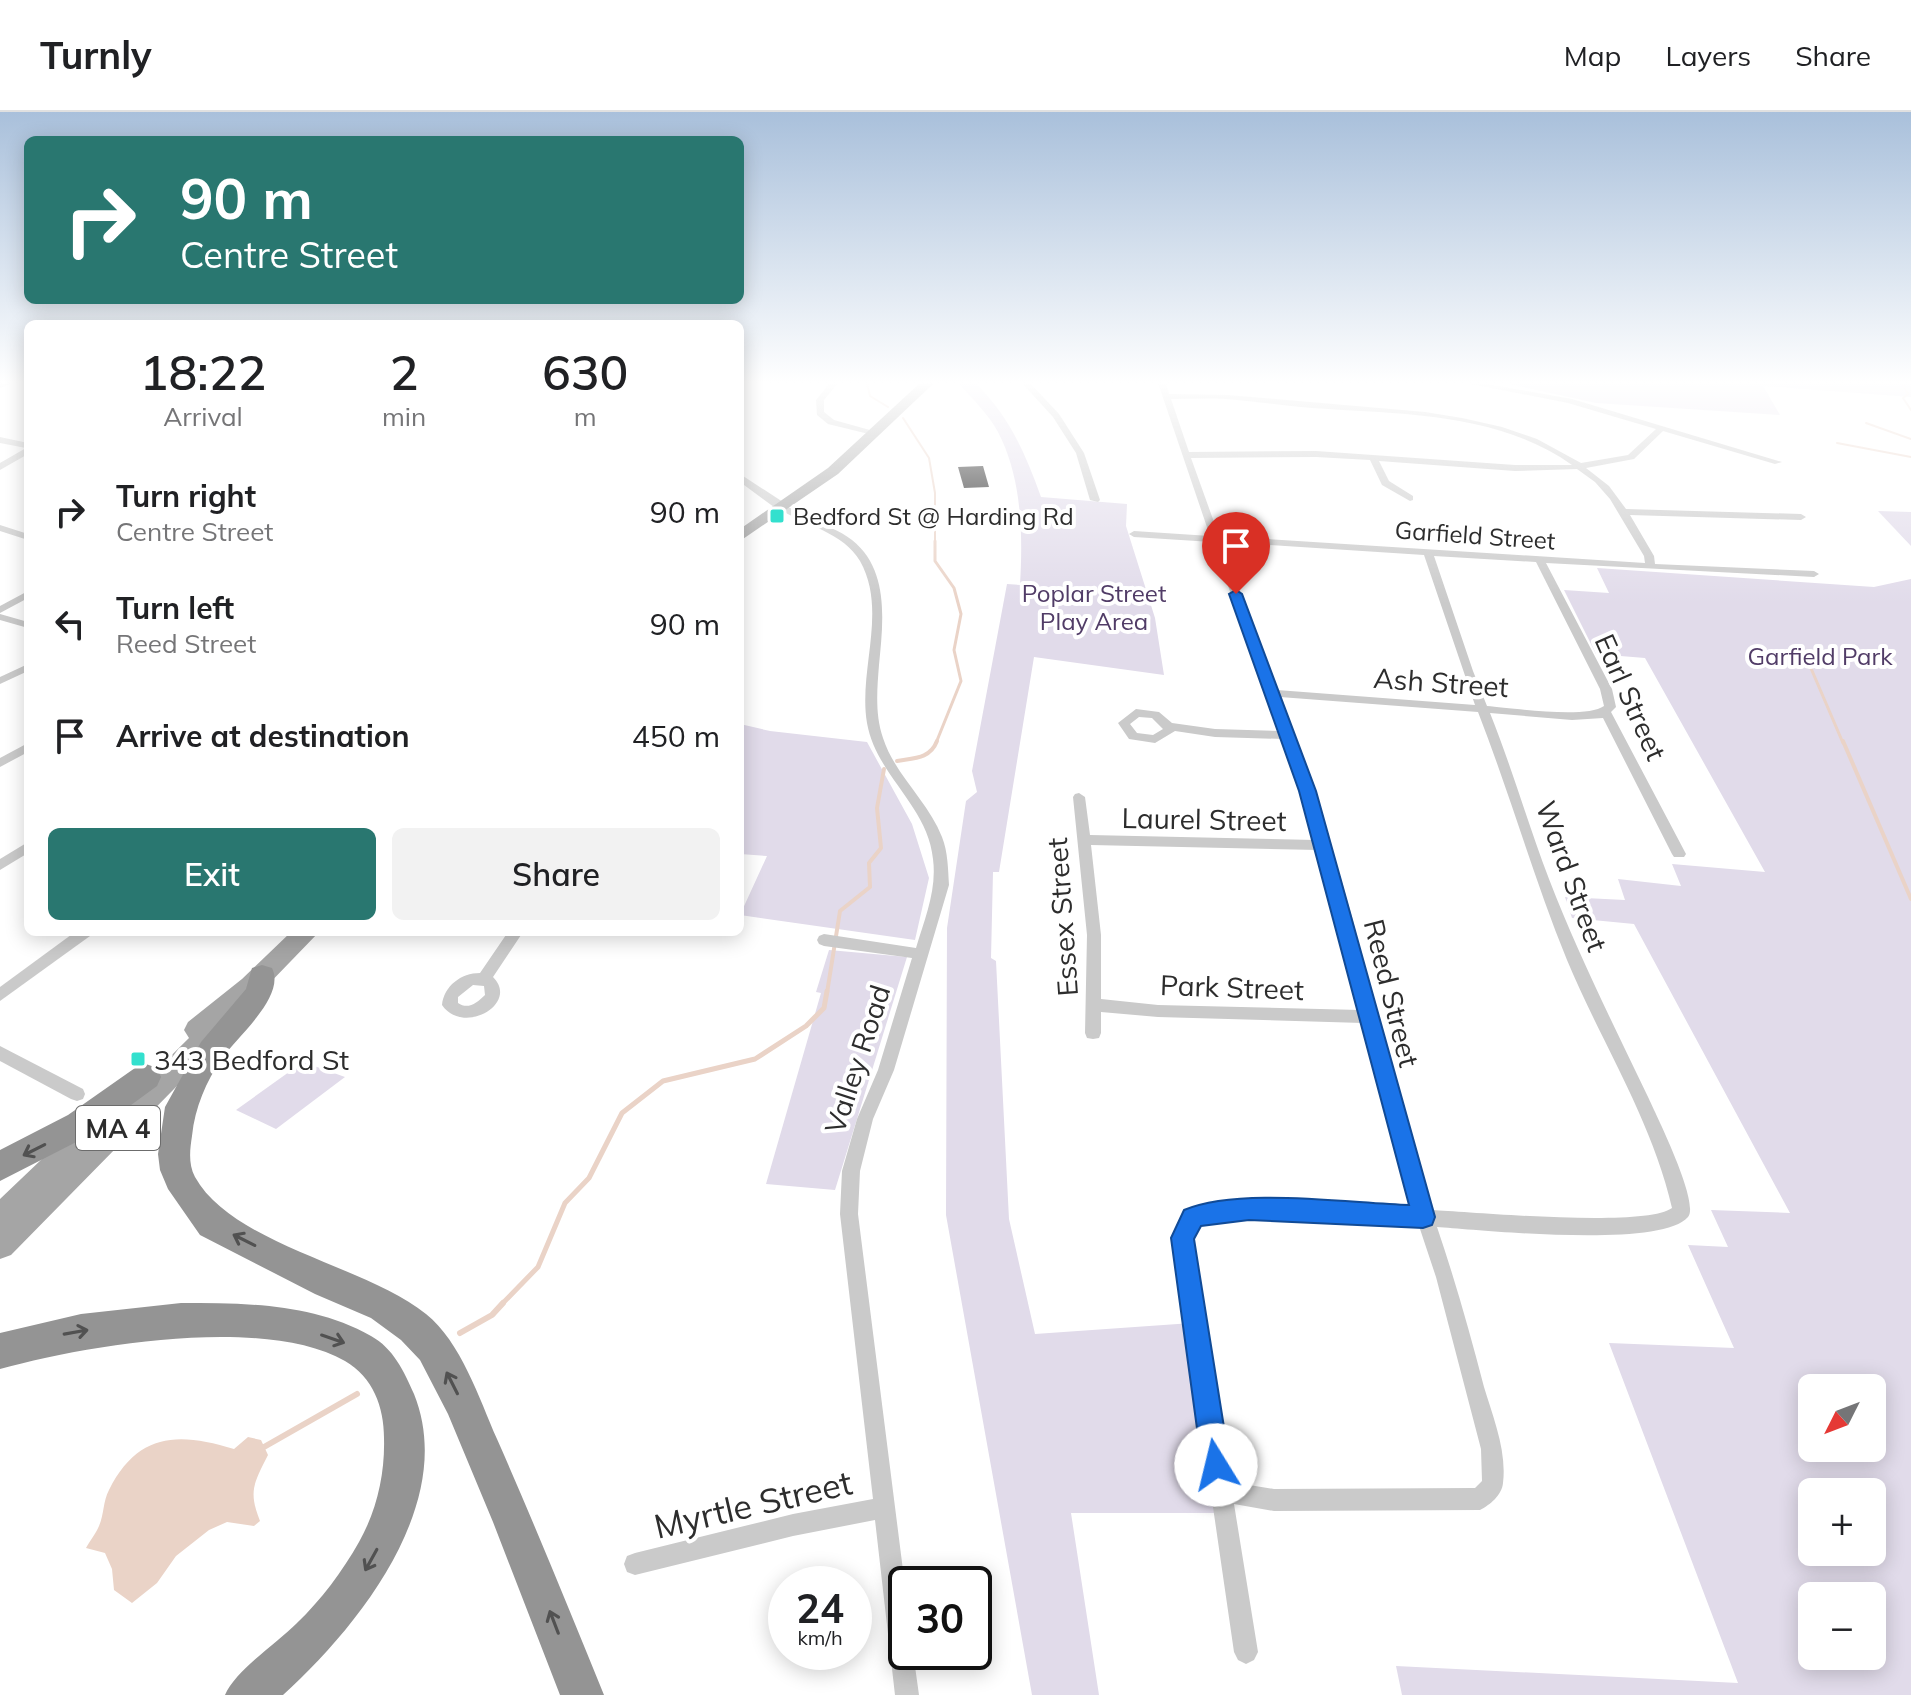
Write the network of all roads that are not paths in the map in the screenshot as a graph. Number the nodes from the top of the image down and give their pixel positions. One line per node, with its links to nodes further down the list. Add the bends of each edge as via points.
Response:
1 (849, 457): 14 (main road)
2 (1081, 457): 13 (street)
3 (1186, 457): 21 (street, Reed Street)
4 (1302, 457): 8 (street)
5 (1563, 457): 10 (street)
6 (1631, 457): 10 (street)
7 (1761, 457): 9 (street)
8 (1373, 458): 10 (street); 12 (street, via 1385,483)
9 (1778, 462)
10 (1580, 468): 15 (street, via 1613,496)
11 (744, 480): 14 (street)
12 (1410, 498)
13 (1095, 500)
14 (782, 507): 18 (main road); 49 (street, Valley Road, via 842,538 867,565 877,601 873,723 889,762 935,835 941,865 942,885)
15 (1623, 512): 16 (street); 24 (street)
16 (1801, 517)
17 (0, 528): 20 (street)
18 (744, 533)
19 (1134, 534): 21 (street, Garfield Street)
20 (24, 536)
21 (1214, 538): 22 (street, Garfield Street); 32 (street, Reed Street)
22 (1428, 552): 23 (street, Garfield Street); 33 (street, Ward Street)
23 (1540, 560): 24 (street, Garfield Street); 34 (street, Earl Street, via 1606,689 1610,707)
24 (1651, 566): 25 (street, Garfield Street)
25 (1814, 574)
26 (24, 596): 27 (street)
27 (0, 610)
28 (0, 617): 29 (street)
29 (24, 624)
30 (24, 669): 31 (street)
31 (0, 681)
32 (1272, 693): 33 (street, Ash Street); 36 (street, Reed Street)
33 (1481, 710): 34 (street, Ash Street, via 1572,716); 60 (street, Ward Street, via 1572,952 1652,1123 1682,1211 1669,1221 1632,1226)
34 (1605, 711): 43 (street, Earl Street)
35 (1169, 726): 36 (street)
36 (1286, 735): 41 (street, Reed Street)
37 (24, 749): 38 (street)
38 (0, 763)
39 (1079, 797): 40 (street, Essex Street)
40 (1084, 840): 41 (street, Laurel Street); 53 (street, Essex Street)
41 (1323, 845): 54 (street, Reed Street)
42 (24, 850): 44 (street)
43 (1679, 854)
44 (0, 865)
45 (80, 936): 52 (street)
46 (303, 936): 51 (main road, MA 4)
47 (513, 936): 50 (street)
48 (824, 940): 49 (street)
49 (921, 954): 65 (street, Valley Road, via 851,1171 849,1214)
50 (484, 979)
51 (256, 981): 57 (main road, MA 4); 62 (main road, MA 4, via 235,1009); 69 (highway, one-way to 51, via 507,1506 433,1347 383,1306 212,1224 184,1189 174,1154 180,1107 211,1051 259,993)
52 (0, 995)
53 (1095, 1005): 54 (street, Park Street); 55 (street, Essex Street)
54 (1369, 1017): 60 (street, Reed Street)
55 (1093, 1033)
56 (0, 1053): 58 (street)
57 (146, 1077): 59 (highway, one-way to 59, via 79,1125); 61 (main road, MA 4)
58 (77, 1094)
59 (0, 1166)
60 (1423, 1217): 64 (street, via 1249,1209 1193,1218 1183,1238); 64 (street, Reed Street, via 1473,1374 1495,1472 1491,1489 1480,1499 1448,1500 1274,1500)
61 (0, 1220)
62 (0, 1244)
63 (0, 1351): 68 (highway, one-way to 68, via 74,1331 140,1323 267,1325 331,1337 359,1349 395,1390 405,1440 403,1467 399,1496 377,1549 339,1609)
64 (1220, 1491): 67 (street)
65 (885, 1507): 66 (street, Myrtle Street); 70 (street, Valley Road)
66 (635, 1564)
67 (1246, 1652)
68 (247, 1695)
69 (582, 1695)
70 (907, 1695)

